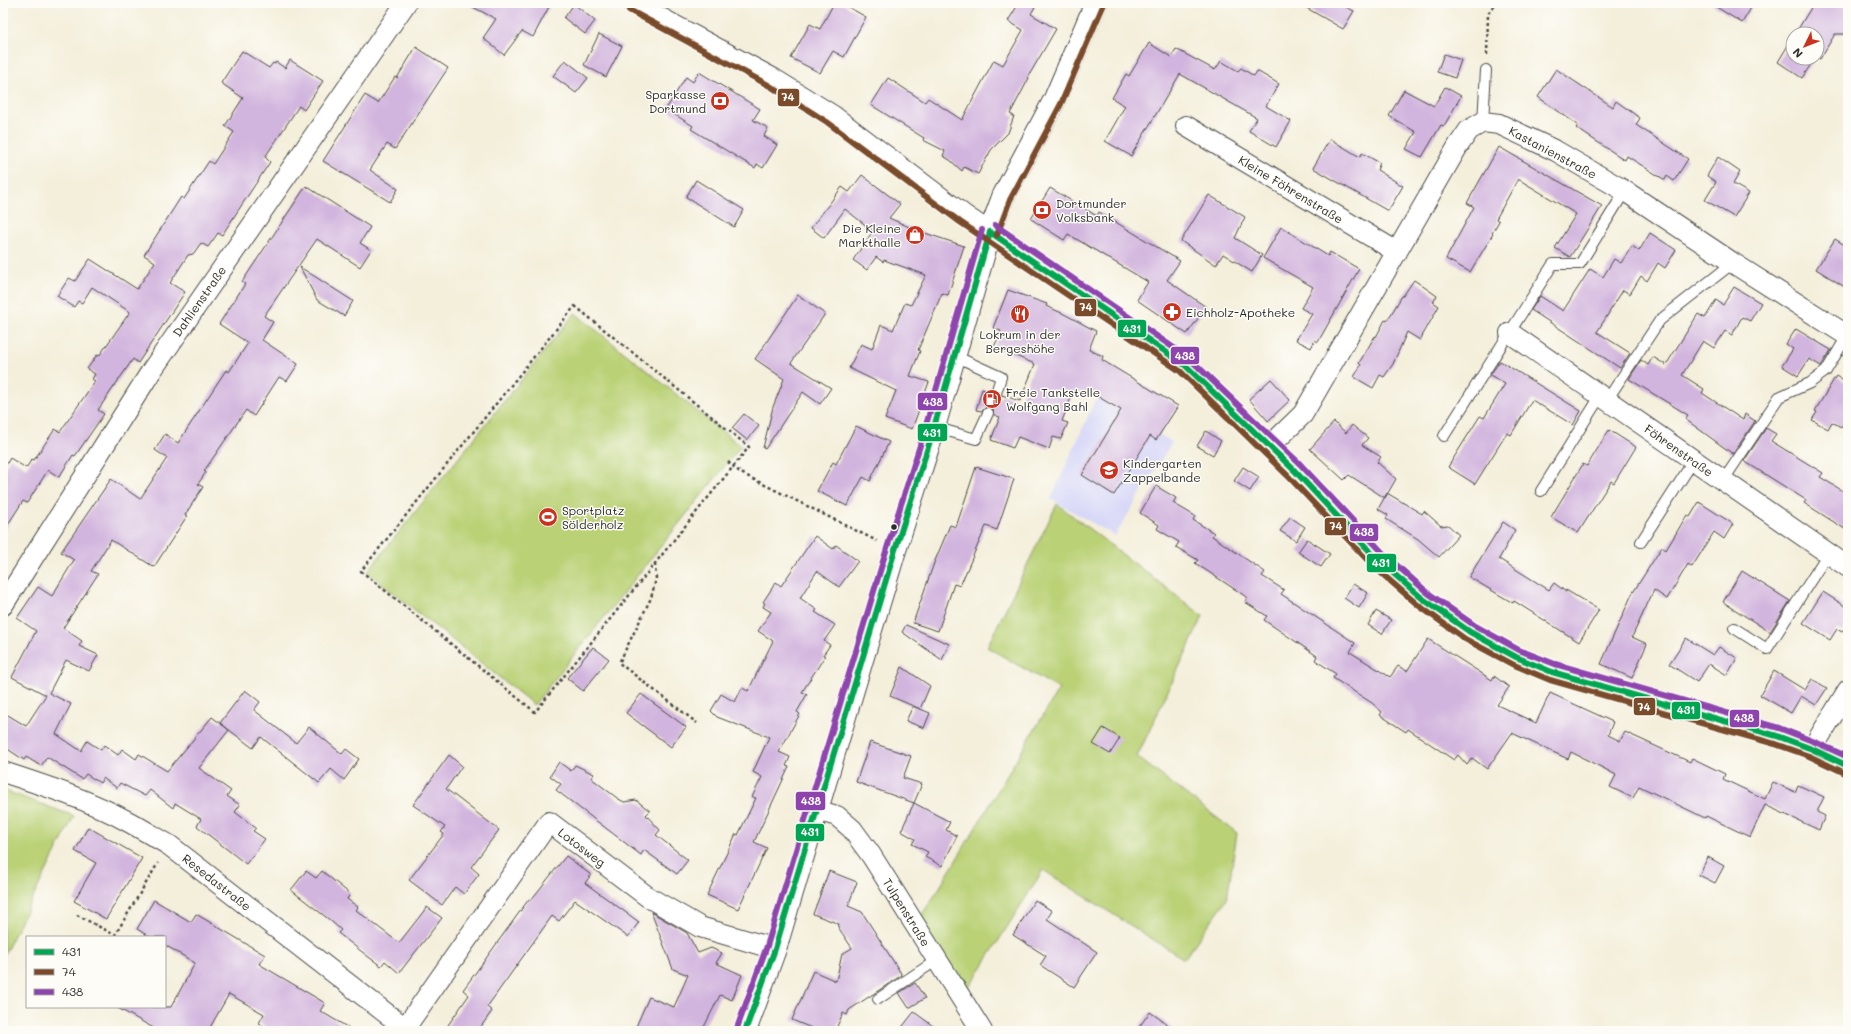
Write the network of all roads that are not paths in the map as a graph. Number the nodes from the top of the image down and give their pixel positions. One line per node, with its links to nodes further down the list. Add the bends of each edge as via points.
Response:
1 (406, 3): 26 (street, Dahlienstraße, via 152,370)
2 (633, 3): 8 (street, via 762,72 832,115)
3 (1096, 3): 8 (main road, via 1054,101 1003,197)
4 (1486, 70): 5 (lane)
5 (1483, 122): 7 (street, Kastanienstraße, via 1499,124 1556,151); 9 (street, via 1469,130 1458,146)
6 (1186, 126): 9 (street, Kleine Föhrenstraße)
7 (1625, 192): 10 (street, Kastanienstraße); 11 (lane, via 1580,264 1553,264)
8 (990, 232): 13 (main road); 19 (street, via 1185,365)
9 (1396, 252): 19 (street, via 1303,414)
10 (1733, 264): 12 (street, Kastanienstraße); 15 (lane, via 1660,320)
11 (1510, 333): 15 (street, Föhrenstraße); 18 (lane)
12 (1848, 336): 21 (lane, via 1826,371 1810,383 1779,397)
13 (955, 356): 14 (lane, via 1001,377); 17 (main road)
14 (996, 393)
15 (1604, 398): 20 (street, Föhrenstraße); 22 (lane)
16 (988, 413): 17 (lane, via 976,439)
17 (934, 427): 32 (main road)
18 (1444, 436)
19 (1270, 446): 29 (street, via 1378,560 1423,599 1470,632 1516,657 1552,672 1777,736)
20 (1694, 460): 21 (street, Föhrenstraße); 23 (lane)
21 (1723, 481): 24 (street, Föhrenstraße)
22 (1541, 491)
23 (1641, 542)
24 (1827, 555): 25 (street, Föhrenstraße); 27 (lane, via 1767,649)
25 (1848, 567)
26 (3, 605)
27 (1734, 628)
28 (1848, 690): 29 (street)
29 (1812, 749): 30 (street)
30 (1848, 766)
31 (3, 772): 36 (street, Resedastraße, via 55,789 100,808 169,845)
32 (816, 810): 33 (main road); 34 (street, Tulpenstraße, via 837,816 852,829)
33 (775, 949): 36 (street, Lotosweg, via 700,927 648,897 549,822); 37 (main road)
34 (937, 960): 35 (lane); 38 (street, Tulpenstraße)
35 (878, 999)
36 (407, 1030)
37 (745, 1031)
38 (982, 1031)

